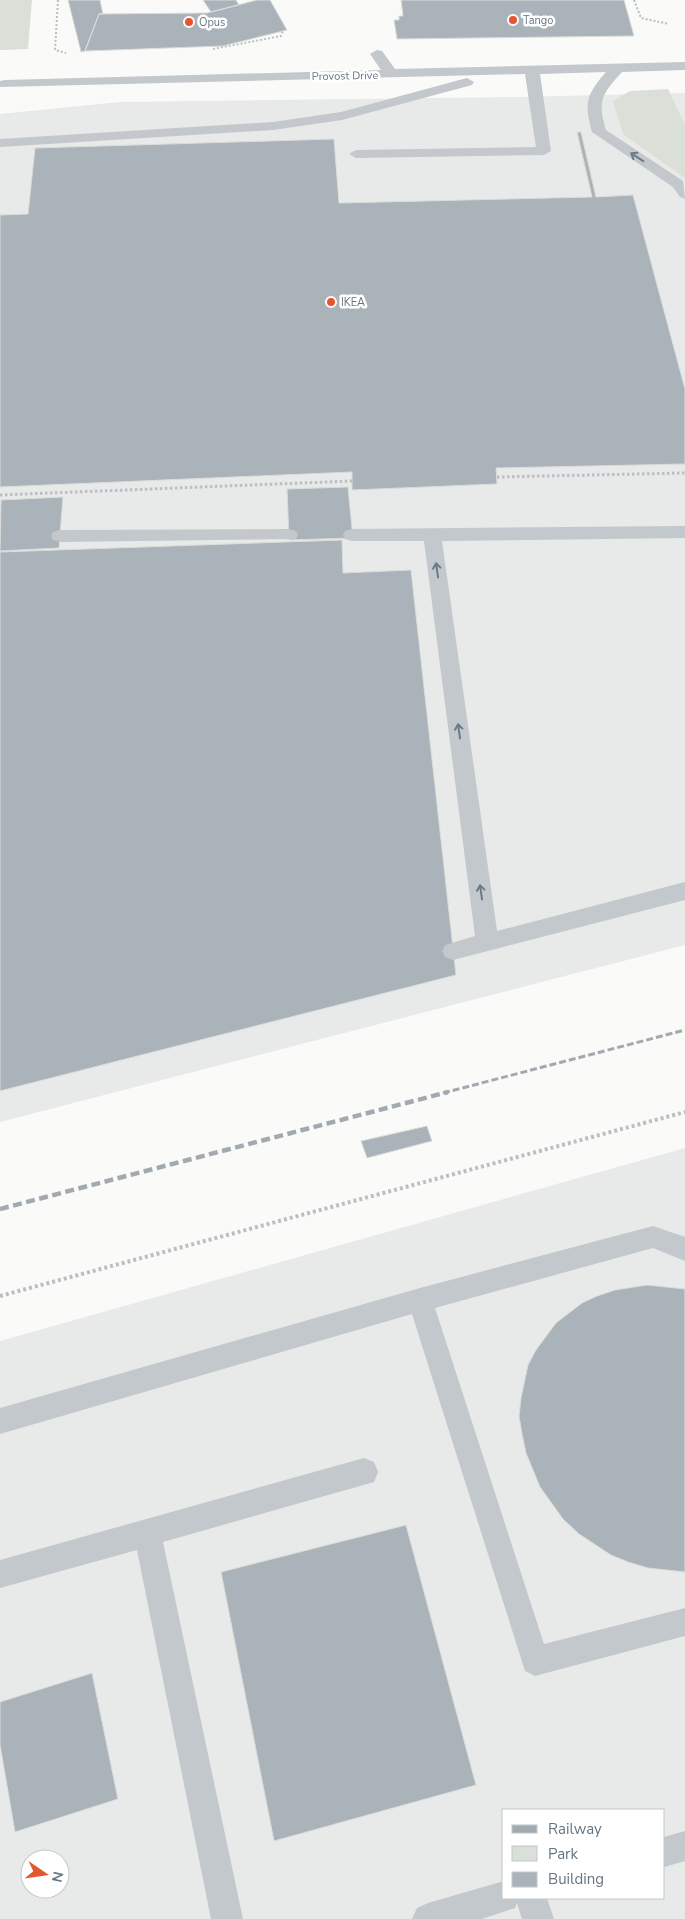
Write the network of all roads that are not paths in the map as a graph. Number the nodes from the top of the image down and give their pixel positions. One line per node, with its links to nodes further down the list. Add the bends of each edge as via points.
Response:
1 (377, 54): 5 (lane)
2 (685, 66): 3 (lane, Provost Drive)
3 (618, 68): 4 (lane, Provost Drive); 9 (lane, one-way to 3, via 678,184 599,132 592,107 596,92)
4 (532, 72): 5 (lane, Provost Drive); 7 (lane, via 461,83 342,116 273,126); 8 (lane, via 544,151)
5 (392, 75): 6 (lane, Provost Drive)
6 (5, 84)
7 (0, 143)
8 (356, 154)
9 (685, 194)
10 (685, 532): 13 (lane)
11 (289, 535): 14 (lane)
12 (352, 535): 13 (lane)
13 (432, 535): 16 (lane, one-way to 13)
14 (60, 536)
15 (685, 891): 16 (lane)
16 (488, 941): 17 (lane)
17 (453, 951)
18 (685, 1248): 19 (lane, via 653,1236)
19 (420, 1300): 20 (lane); 24 (lane, via 536,1660)
20 (0, 1421)
21 (364, 1472): 22 (lane)
22 (147, 1532): 23 (lane); 29 (lane)
23 (0, 1574)
24 (685, 1622)
25 (685, 1846): 26 (lane)
26 (665, 1852)
27 (502, 1898): 30 (lane)
28 (531, 1899): 31 (lane)
29 (227, 1919)
30 (428, 1919)
31 (538, 1919)

